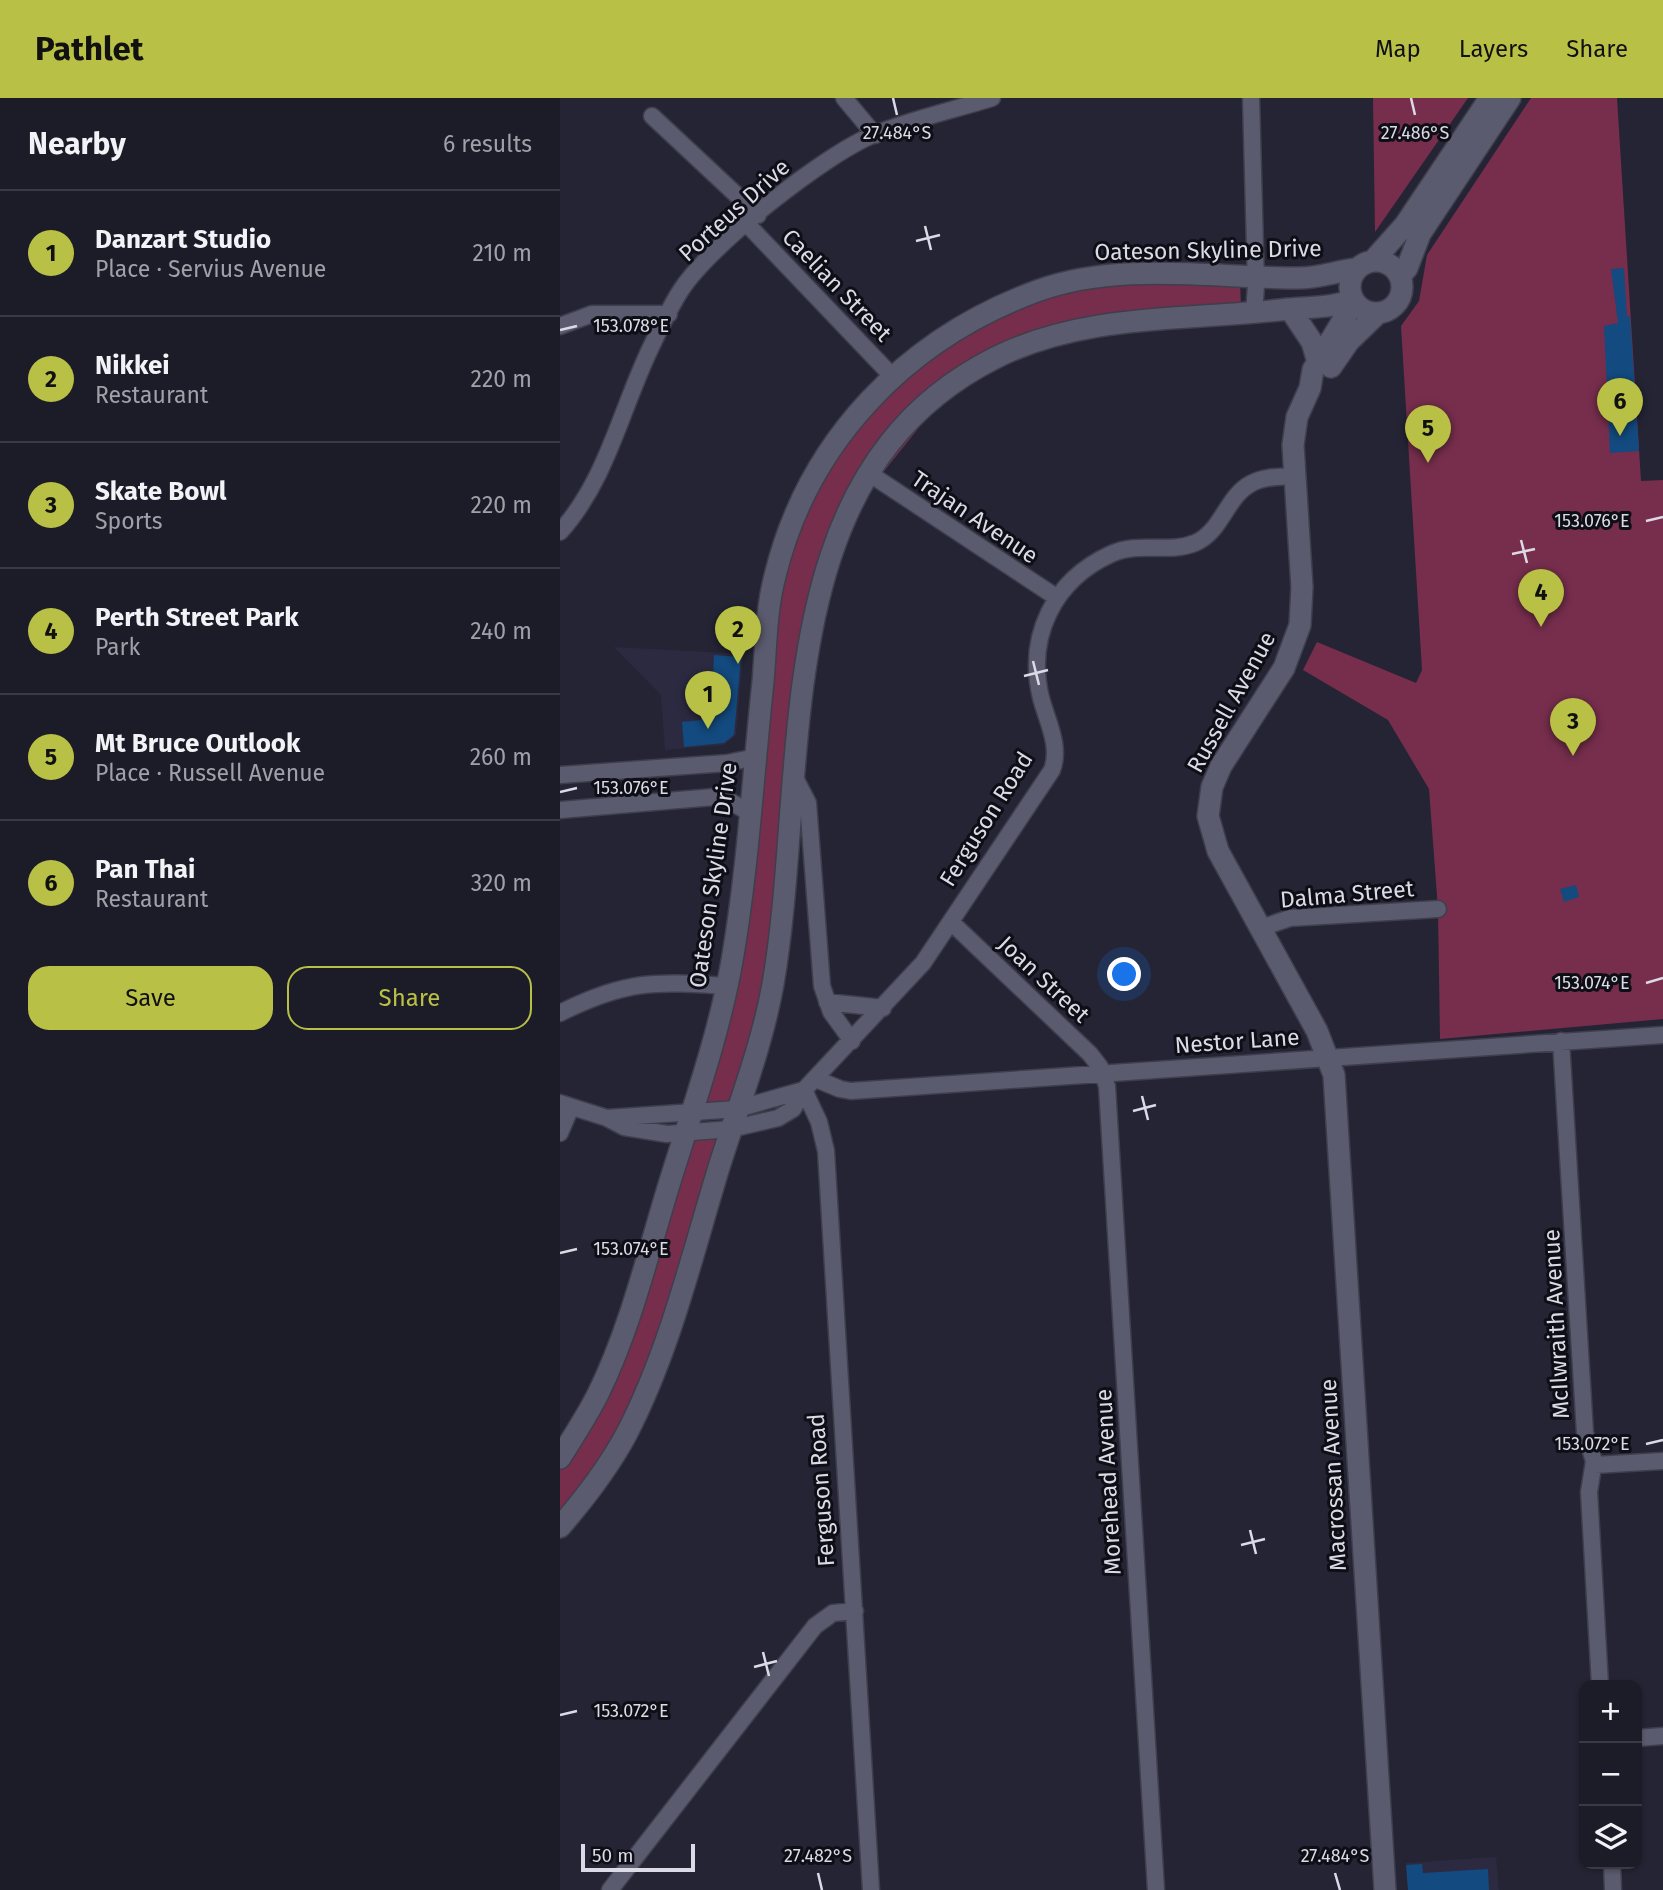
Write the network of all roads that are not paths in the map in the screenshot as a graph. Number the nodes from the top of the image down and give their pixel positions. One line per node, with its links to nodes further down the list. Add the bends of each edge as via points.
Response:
1 (844, 98): 7 (street)
2 (992, 98): 7 (street, Porteus Drive)
3 (1251, 98): 10 (street)
4 (1490, 98): 9 (main road, via 1405,225)
5 (1510, 98): 11 (main road, via 1420,234 1407,268)
6 (652, 116): 8 (street, Caelian Street)
7 (874, 135): 8 (street, Porteus Drive, via 830,159)
8 (753, 220): 15 (street, Porteus Drive, via 700,267); 19 (street, Caelian Street)
9 (1364, 265): 10 (main road, Oateson Skyline Drive, via 1314,277); 11 (main road, via 1389,264); 12 (main road, via 1349,284)
10 (1256, 275): 16 (street); 19 (main road, Oateson Skyline Drive, via 1107,277 1055,285 968,324 926,349)
11 (1399, 276): 14 (main road, via 1398,300)
12 (1354, 301): 13 (main road); 14 (main road, via 1361,309); 18 (main road)
13 (1290, 309): 16 (main road); 18 (main road, via 1312,342)
14 (1378, 313): 20 (main road, via 1349,341 1326,376)
15 (669, 314): 17 (street, via 592,314); 23 (street, Porteus Drive, via 651,346 594,486)
16 (1254, 314): 21 (main road, via 1113,323 1015,349 941,394 893,440)
17 (562, 321)
18 (1318, 362): 20 (main road)
19 (893, 377): 25 (main road, Oateson Skyline Drive, via 843,429 807,487 791,528 772,588)
20 (1310, 388): 22 (main road, Russell Avenue, via 1295,427)
21 (870, 474): 24 (street, Trajan Avenue); 27 (main road, via 841,525 818,598 805,667)
22 (1294, 476): 24 (street, Ferguson Road, via 1245,487 1199,542 1119,551 1078,575); 32 (main road, Russell Avenue, via 1302,587 1296,640 1284,668 1221,766 1208,806 1213,839)
23 (560, 532)
24 (1056, 597): 31 (street, Ferguson Road, via 1039,636 1037,665 1055,763)
25 (755, 757): 26 (street); 29 (main road, Oateson Skyline Drive)
26 (560, 775)
27 (795, 778): 34 (street, via 808,803 820,974); 44 (main road, via 773,984)
28 (560, 810): 29 (street, via 714,797)
29 (750, 813): 33 (main road, Oateson Skyline Drive)
30 (1438, 909): 32 (street, Dalma Street, via 1290,918)
31 (951, 922): 35 (street, Ferguson Road); 41 (street, Joan Street, via 1090,1054)
32 (1261, 929): 40 (main road, Russell Avenue)
33 (726, 986): 36 (street, via 646,982 617,988); 45 (main road, Oateson Skyline Drive)
34 (827, 1002): 35 (street); 38 (street)
35 (883, 1008): 38 (street, Ferguson Road)
36 (560, 1013)
37 (1663, 1035): 39 (street, Nestor Lane)
38 (852, 1041): 42 (street, Ferguson Road)
39 (1561, 1041): 40 (street, Nestor Lane); 49 (street, McIlwraith Avenue, via 1585,1433)
40 (1329, 1057): 41 (street, Nestor Lane); 59 (main road, Macrossan Avenue, via 1341,1161)
41 (1103, 1072): 42 (street, Nestor Lane, via 852,1091); 58 (street, Morehead Avenue)
42 (810, 1084): 44 (street); 51 (street, Ferguson Road, via 826,1152)
43 (565, 1105): 45 (street, via 652,1133); 46 (street)
44 (734, 1119): 45 (street); 50 (main road, via 647,1389 610,1462)
45 (688, 1123): 47 (main road, Oateson Skyline Drive, via 608,1370)
46 (560, 1133)
47 (560, 1458)
48 (1663, 1461): 49 (street)
49 (1595, 1465): 52 (street, McIlwraith Avenue, via 1589,1492)
50 (560, 1527)
51 (855, 1611): 56 (street, via 833,1613 816,1626); 57 (street, Ferguson Road)
52 (1600, 1680)
53 (1663, 1736): 54 (street)
54 (1642, 1738)
55 (1612, 1869): 60 (street)
56 (610, 1890)
57 (871, 1890)
58 (1156, 1890)
59 (1385, 1890)
60 (1613, 1890)

